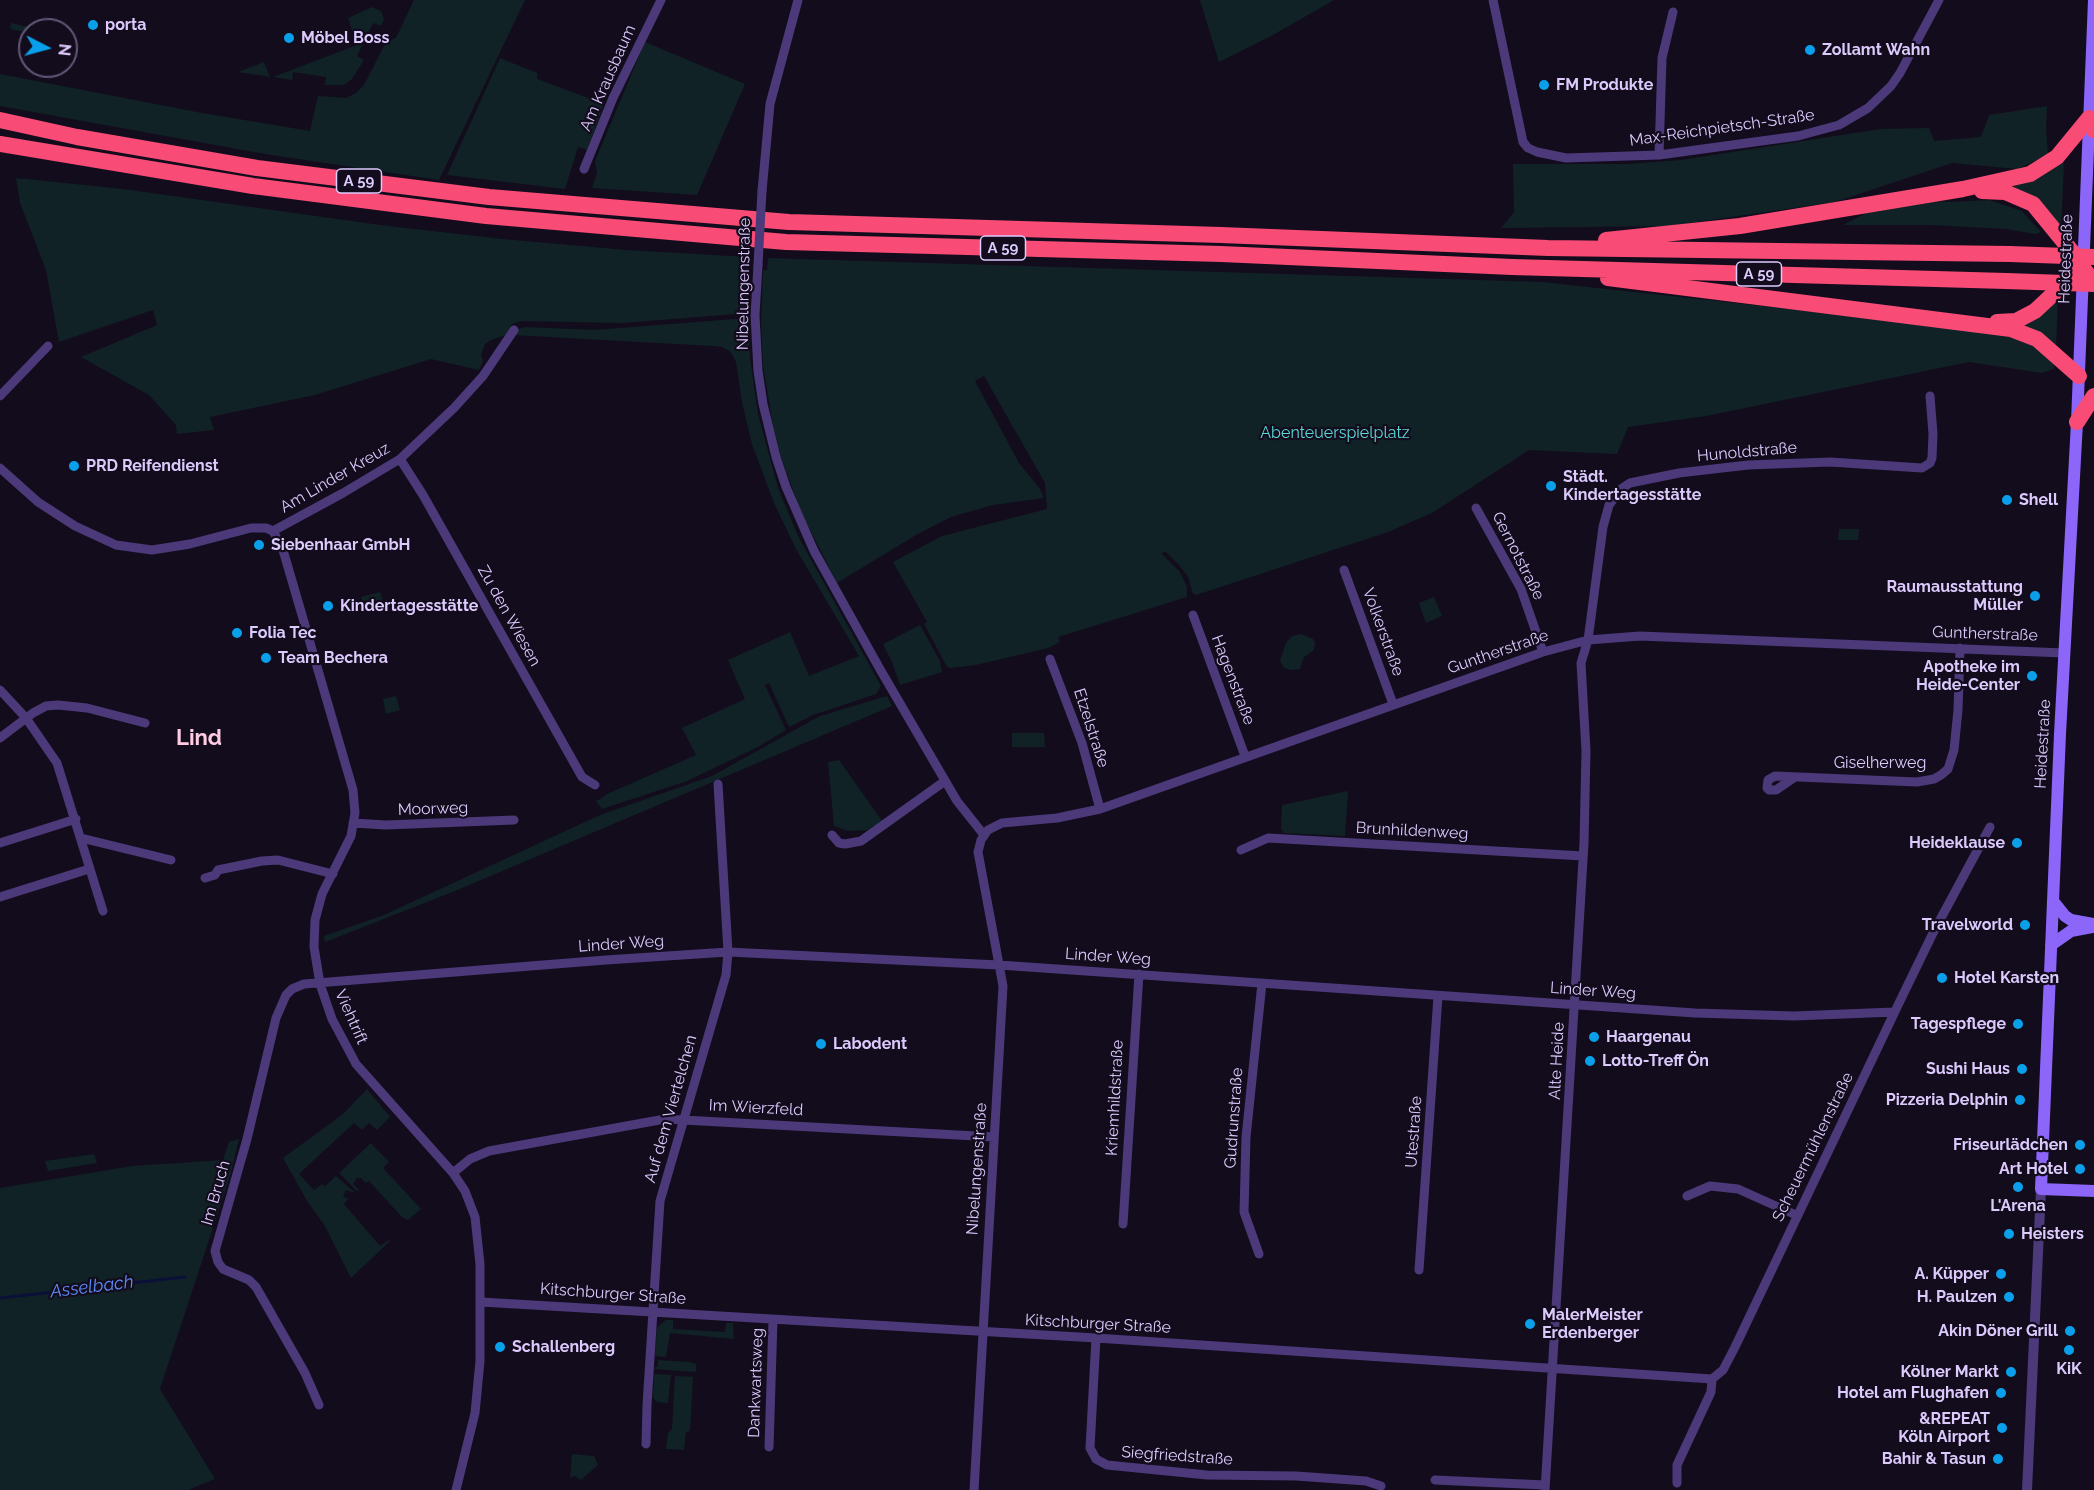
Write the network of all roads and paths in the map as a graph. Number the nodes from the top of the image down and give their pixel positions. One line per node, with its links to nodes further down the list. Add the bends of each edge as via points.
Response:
1 (661, 0): 11 (street, Am Krausbaum, via 613,98)
2 (798, 0): 43 (street, Nibelungenstraße, bridge, via 770,104 762,191 755,315 763,404 786,487 814,551)
3 (1493, 0): 10 (street, Max-Reichpietsch-Straße, via 1520,134 1528,148 1566,158)
4 (1939, 0): 10 (street, Max-Reichpietsch-Straße, via 1891,86 1868,108 1839,125 1798,136)
5 (2094, 0): 8 (main road, Heidestraße)
6 (1673, 12): 10 (street, via 1662,58)
7 (0, 120): 13 (highway, A 59, via 257,168 489,197 778,221)
8 (2091, 124): 12 (highway, via 2057,157 2030,174); 14 (main road, Heidestraße)
9 (0, 144): 15 (highway, A 59, via 288,190 486,216 721,237)
10 (1659, 155)
11 (584, 169)
12 (1963, 189): 13 (highway, via 1740,226); 14 (highway, via 2005,192 2033,204)
13 (1548, 248): 14 (highway, A 59, bridge, via 2010,254)
14 (2088, 260): 16 (highway); 17 (highway, via 2035,311 2016,321); 20 (main road, Heidestraße)
15 (1512, 267): 16 (highway, A 59, bridge); 17 (highway)
16 (2094, 283)
17 (1975, 324): 20 (highway, via 2011,329 2037,339)
18 (514, 330): 25 (street, Am Linder Kreuz, via 483,376)
19 (48, 346): 21 (street)
20 (2079, 376): 24 (main road, Heidestraße)
21 (0, 396)
22 (1930, 396): 31 (street, Hunoldstraße, via 1932,458 1922,468 1830,462 1748,465 1654,477 1621,489 1609,505 1603,527)
23 (2094, 396): 24 (highway)
24 (2077, 422): 34 (main road, Heidestraße)
25 (400, 459): 28 (street, Am Linder Kreuz); 45 (street, Zu den Wiesen, via 582,777)
26 (0, 468): 28 (street, Am Linder Kreuz, via 38,502 75,526 116,545 152,550 251,528)
27 (1476, 508): 33 (street, Gernotstraße, via 1521,590)
28 (273, 531): 49 (street, Viehtrift, via 284,550 350,777)
29 (1344, 570): 37 (street, Volkerstraße)
30 (1192, 615): 41 (street, Hagenstraße)
31 (1588, 639): 32 (street, Guntherstraße, via 1640,636); 33 (street, Guntherstraße); 56 (street, Alte Heide, via 1581,663 1587,769)
32 (1960, 648): 34 (street, Guntherstraße); 42 (street, Giselherweg, via 1954,750 1948,769 1941,775 1917,782)
33 (1543, 652): 37 (street, Guntherstraße)
34 (2064, 652): 62 (main road, Heidestraße)
35 (1050, 659): 46 (street, Etzelstraße, via 1082,743)
36 (0, 690): 38 (street)
37 (1393, 704): 41 (street, Guntherstraße)
38 (26, 718): 39 (street, via 38,709 58,705); 40 (street); 47 (street, via 57,763)
39 (145, 723)
40 (0, 738)
41 (1245, 756): 46 (street, Guntherstraße)
42 (1795, 777)
43 (945, 781): 51 (street, via 861,841 839,843); 52 (street, Nibelungenstraße)
44 (718, 784): 66 (street, Auf dem Viertelchen)
45 (595, 785)
46 (1100, 808): 52 (street, Guntherstraße, via 1057,818 1002,823)
47 (75, 819): 53 (street); 54 (street)
48 (514, 820): 49 (street, Moorweg)
49 (353, 823): 59 (street, Viehtrift, via 348,846)
50 (1990, 827): 73 (street, Scheuermühlenstraße)
51 (832, 835)
52 (984, 835): 67 (street, Nibelungenstraße, via 978,852)
53 (81, 838): 57 (street); 58 (street)
54 (0, 843)
55 (1241, 849): 56 (street, Brunhildenweg, via 1268,838)
56 (1584, 856): 72 (street, Alte Heide)
57 (171, 860)
58 (89, 869): 61 (street); 63 (street)
59 (333, 874): 60 (street, via 278,860 218,870); 70 (street, Viehtrift, via 315,920 314,954)
60 (205, 878)
61 (0, 897)
62 (2053, 901): 64 (main road, via 2065,916); 65 (main road, Heidestraße)
63 (103, 911)
64 (2094, 925): 65 (main road, via 2071,931)
65 (2051, 945): 77 (main road, Heidestraße)
66 (728, 952): 67 (street, Linder Weg); 70 (street, Linder Weg); 74 (street, Auf dem Viertelchen, via 726,975)
67 (999, 965): 68 (street, Linder Weg); 75 (street, Nibelungenstraße, via 1003,986)
68 (1139, 974): 69 (street, Linder Weg); 81 (street, Kriemhildstraße)
69 (1262, 983): 71 (street, Linder Weg); 82 (street, Gudrunstraße, via 1245,1137 1244,1212)
70 (320, 984): 76 (street, Viehtrift, via 332,1019 357,1064); 91 (street, Im Bruch, via 298,986 282,1003 215,1251 223,1269 256,1287)
71 (1438, 996): 72 (street, Linder Weg); 83 (street, Utestraße)
72 (1575, 1004): 73 (street, Linder Weg, via 1764,1015); 89 (street, Alte Heide)
73 (1894, 1012): 80 (street, Scheuermühlenstraße)
74 (683, 1119): 75 (street, Im Wierzfeld); 76 (street, Im Wierzfeld, via 489,1151 470,1159); 85 (street, Auf dem Viertelchen, via 660,1200)
75 (994, 1137): 87 (street, Nibelungenstraße)
76 (453, 1173): 84 (street, Viehtrift, via 475,1217)
77 (2041, 1189): 78 (main road); 100 (street, Heidestraße)
78 (2094, 1191)
79 (1687, 1196): 80 (street, via 1710,1186 1738,1189)
80 (1796, 1215): 90 (street, Scheuermühlenstraße, via 1723,1370)
81 (1123, 1224)
82 (1259, 1254)
83 (1419, 1270)
84 (481, 1302): 85 (street, Kitschburger Straße); 98 (street, Viehtrift, via 475,1413)
85 (652, 1312): 86 (street, Kitschburger Straße); 92 (street, Auf dem Viertelchen)
86 (774, 1320): 87 (street, Kitschburger Straße); 93 (street, Dankwartsweg)
87 (982, 1332): 88 (street, Kitschburger Straße); 99 (street, Nibelungenstraße)
88 (1096, 1338): 89 (street, Kitschburger Straße); 96 (street, Siegfriedstraße, via 1090,1448 1096,1459 1107,1465 1207,1475 1366,1480)
89 (1553, 1367): 90 (street, Kitschburger Straße); 97 (street, Alte Heide)
90 (1712, 1378): 95 (street, Scheuermühlenstraße, via 1711,1392 1677,1465)
91 (319, 1405)
92 (646, 1444)
93 (769, 1447)
94 (1435, 1480): 97 (street, Alte Heide)
95 (1677, 1483)
96 (1380, 1486)
97 (1545, 1488)
98 (456, 1490)
99 (974, 1490)
100 (2027, 1490)

